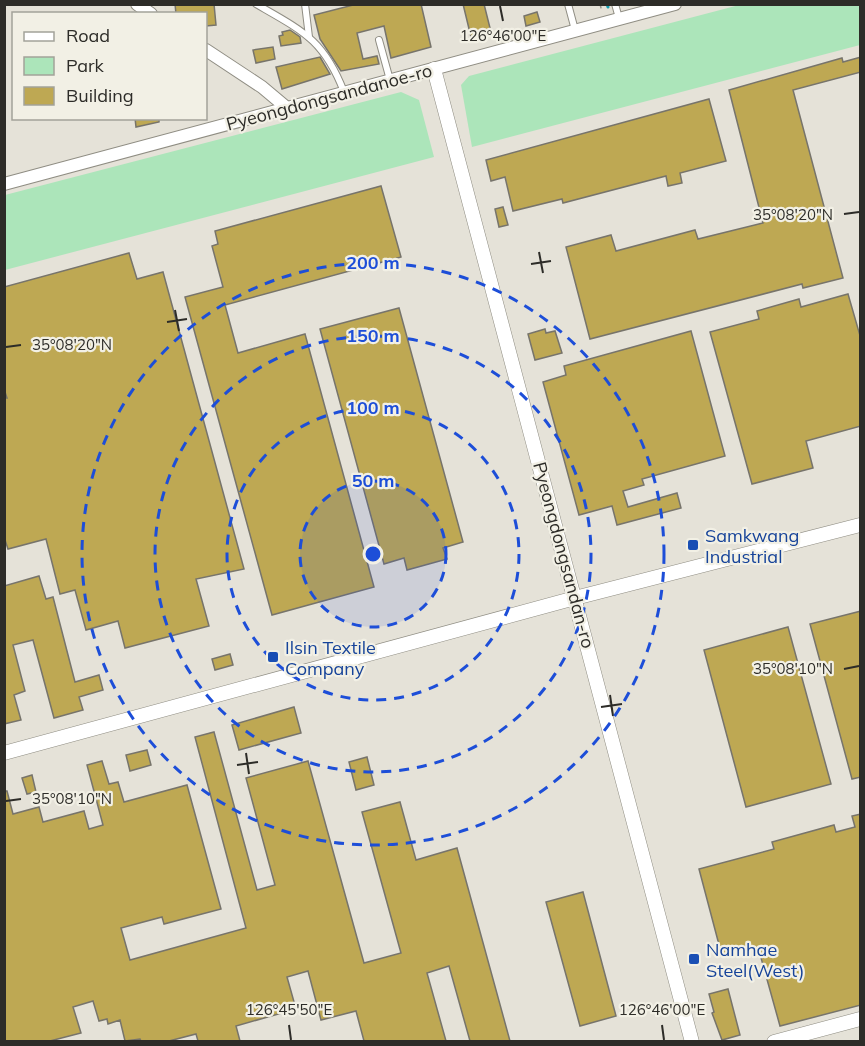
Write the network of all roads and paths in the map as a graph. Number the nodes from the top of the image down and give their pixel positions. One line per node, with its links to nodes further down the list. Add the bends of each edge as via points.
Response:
1 (255, 4): 8 (lane)
2 (305, 4): 8 (lane)
3 (568, 4): 7 (lane)
4 (615, 4): 6 (lane)
5 (675, 4): 6 (street, Pyeongdongsandanoe-ro)
6 (619, 18): 7 (street, Pyeongdongsandanoe-ro)
7 (575, 30): 11 (street, Pyeongdongsandanoe-ro)
8 (309, 37): 13 (lane, via 326,53)
9 (379, 40): 12 (lane)
10 (207, 51): 14 (street)
11 (435, 69): 12 (street, Pyeongdongsandanoe-ro); 17 (street, Pyeongdongsandan-ro)
12 (390, 81): 13 (street, Pyeongdongsandanoe-ro)
13 (345, 93): 14 (street, Pyeongdongsandanoe-ro)
14 (287, 108): 15 (street, Pyeongdongsandanoe-ro)
15 (4, 184)
16 (861, 525): 17 (street)
17 (575, 598): 18 (street); 20 (street, Pyeongdongsandan-ro)
18 (4, 753)
19 (861, 1019): 21 (street)
20 (692, 1041)
21 (774, 1041)

